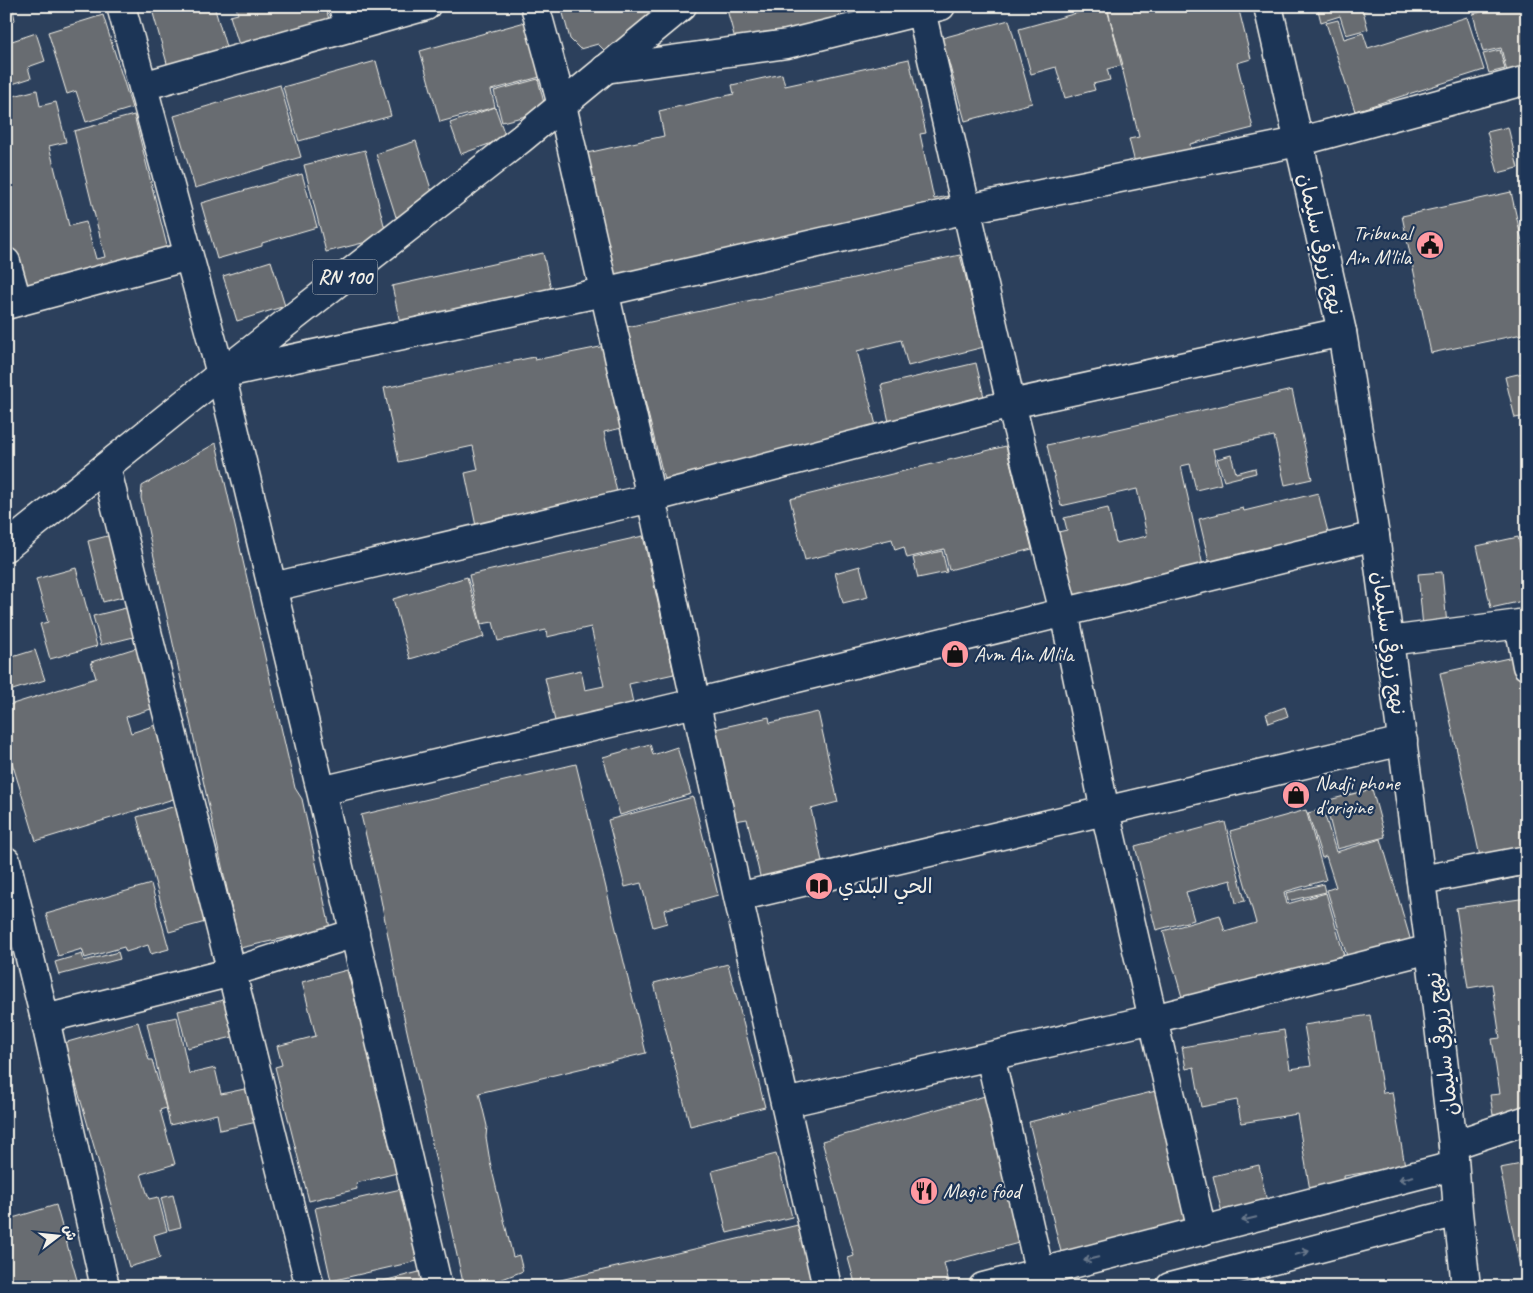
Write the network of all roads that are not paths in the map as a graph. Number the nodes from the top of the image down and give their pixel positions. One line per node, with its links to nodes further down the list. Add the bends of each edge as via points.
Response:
1 (122, 6): 10 (street)
2 (426, 6): 7 (street)
3 (536, 6): 11 (street)
4 (682, 6): 8 (street, RN 100)
5 (1268, 6): 12 (street, نهج زروقي سليمان)
6 (927, 8): 8 (street, via 787,44); 13 (street)
7 (346, 17): 10 (street)
8 (605, 69): 11 (street, RN 100)
9 (1527, 80): 12 (street)
10 (143, 86): 14 (street)
11 (562, 105): 16 (street); 19 (street, RN 100)
12 (1298, 142): 13 (street); 18 (street, نهج زروقي سليمان)
13 (967, 209): 16 (street); 20 (street)
14 (189, 256): 17 (street); 19 (street)
15 (6, 262): 17 (street)
16 (603, 292): 19 (street); 22 (street)
17 (12, 303)
18 (1342, 332): 20 (street); 23 (street, نهج زروقي سليمان)
19 (221, 374): 21 (street, RN 100); 25 (street)
20 (1011, 404): 22 (street); 26 (street)
21 (106, 467): 24 (street, RN 100); 41 (street)
22 (651, 498): 25 (street); 30 (street)
23 (1375, 536): 26 (street); 28 (street, نهج زروقي سليمان)
24 (6, 547)
25 (273, 586): 32 (street)
26 (1064, 612): 30 (street); 33 (street)
27 (1523, 624): 28 (street); 29 (street)
28 (1389, 640): 31 (street, نهج زروقي سليمان)
29 (1527, 666)
30 (695, 703): 32 (street); 37 (street)
31 (1403, 741): 33 (street); 36 (street, نهج زروقي سليمان)
32 (322, 791): 38 (street)
33 (1105, 811): 37 (street); 43 (street)
34 (1527, 860): 36 (street)
35 (6, 862): 39 (street)
36 (1421, 880): 40 (street, نهج زروقي سليمان)
37 (738, 897): 45 (street)
38 (355, 933): 41 (street); 53 (street)
39 (15, 938): 42 (street)
40 (1430, 949): 43 (street); 47 (street, نهج زروقي سليمان)
41 (232, 972): 42 (street); 52 (street)
42 (45, 1019): 51 (street)
43 (1153, 1019): 44 (street); 49 (street)
44 (990, 1056): 45 (street); 50 (street)
45 (785, 1103): 54 (street)
46 (1527, 1120): 47 (street)
47 (1453, 1156): 48 (street, نهج زروقي سليمان); 49 (street, one-way to 49)
48 (1458, 1212): 56 (street, one-way to 48); 57 (street, نهج زروقي سليمان)
49 (1202, 1231): 50 (street, one-way to 50)
50 (1041, 1280): 55 (street)
51 (105, 1287)
52 (310, 1287)
53 (438, 1287)
54 (827, 1287)
55 (983, 1287)
56 (1170, 1287)
57 (1466, 1287)

